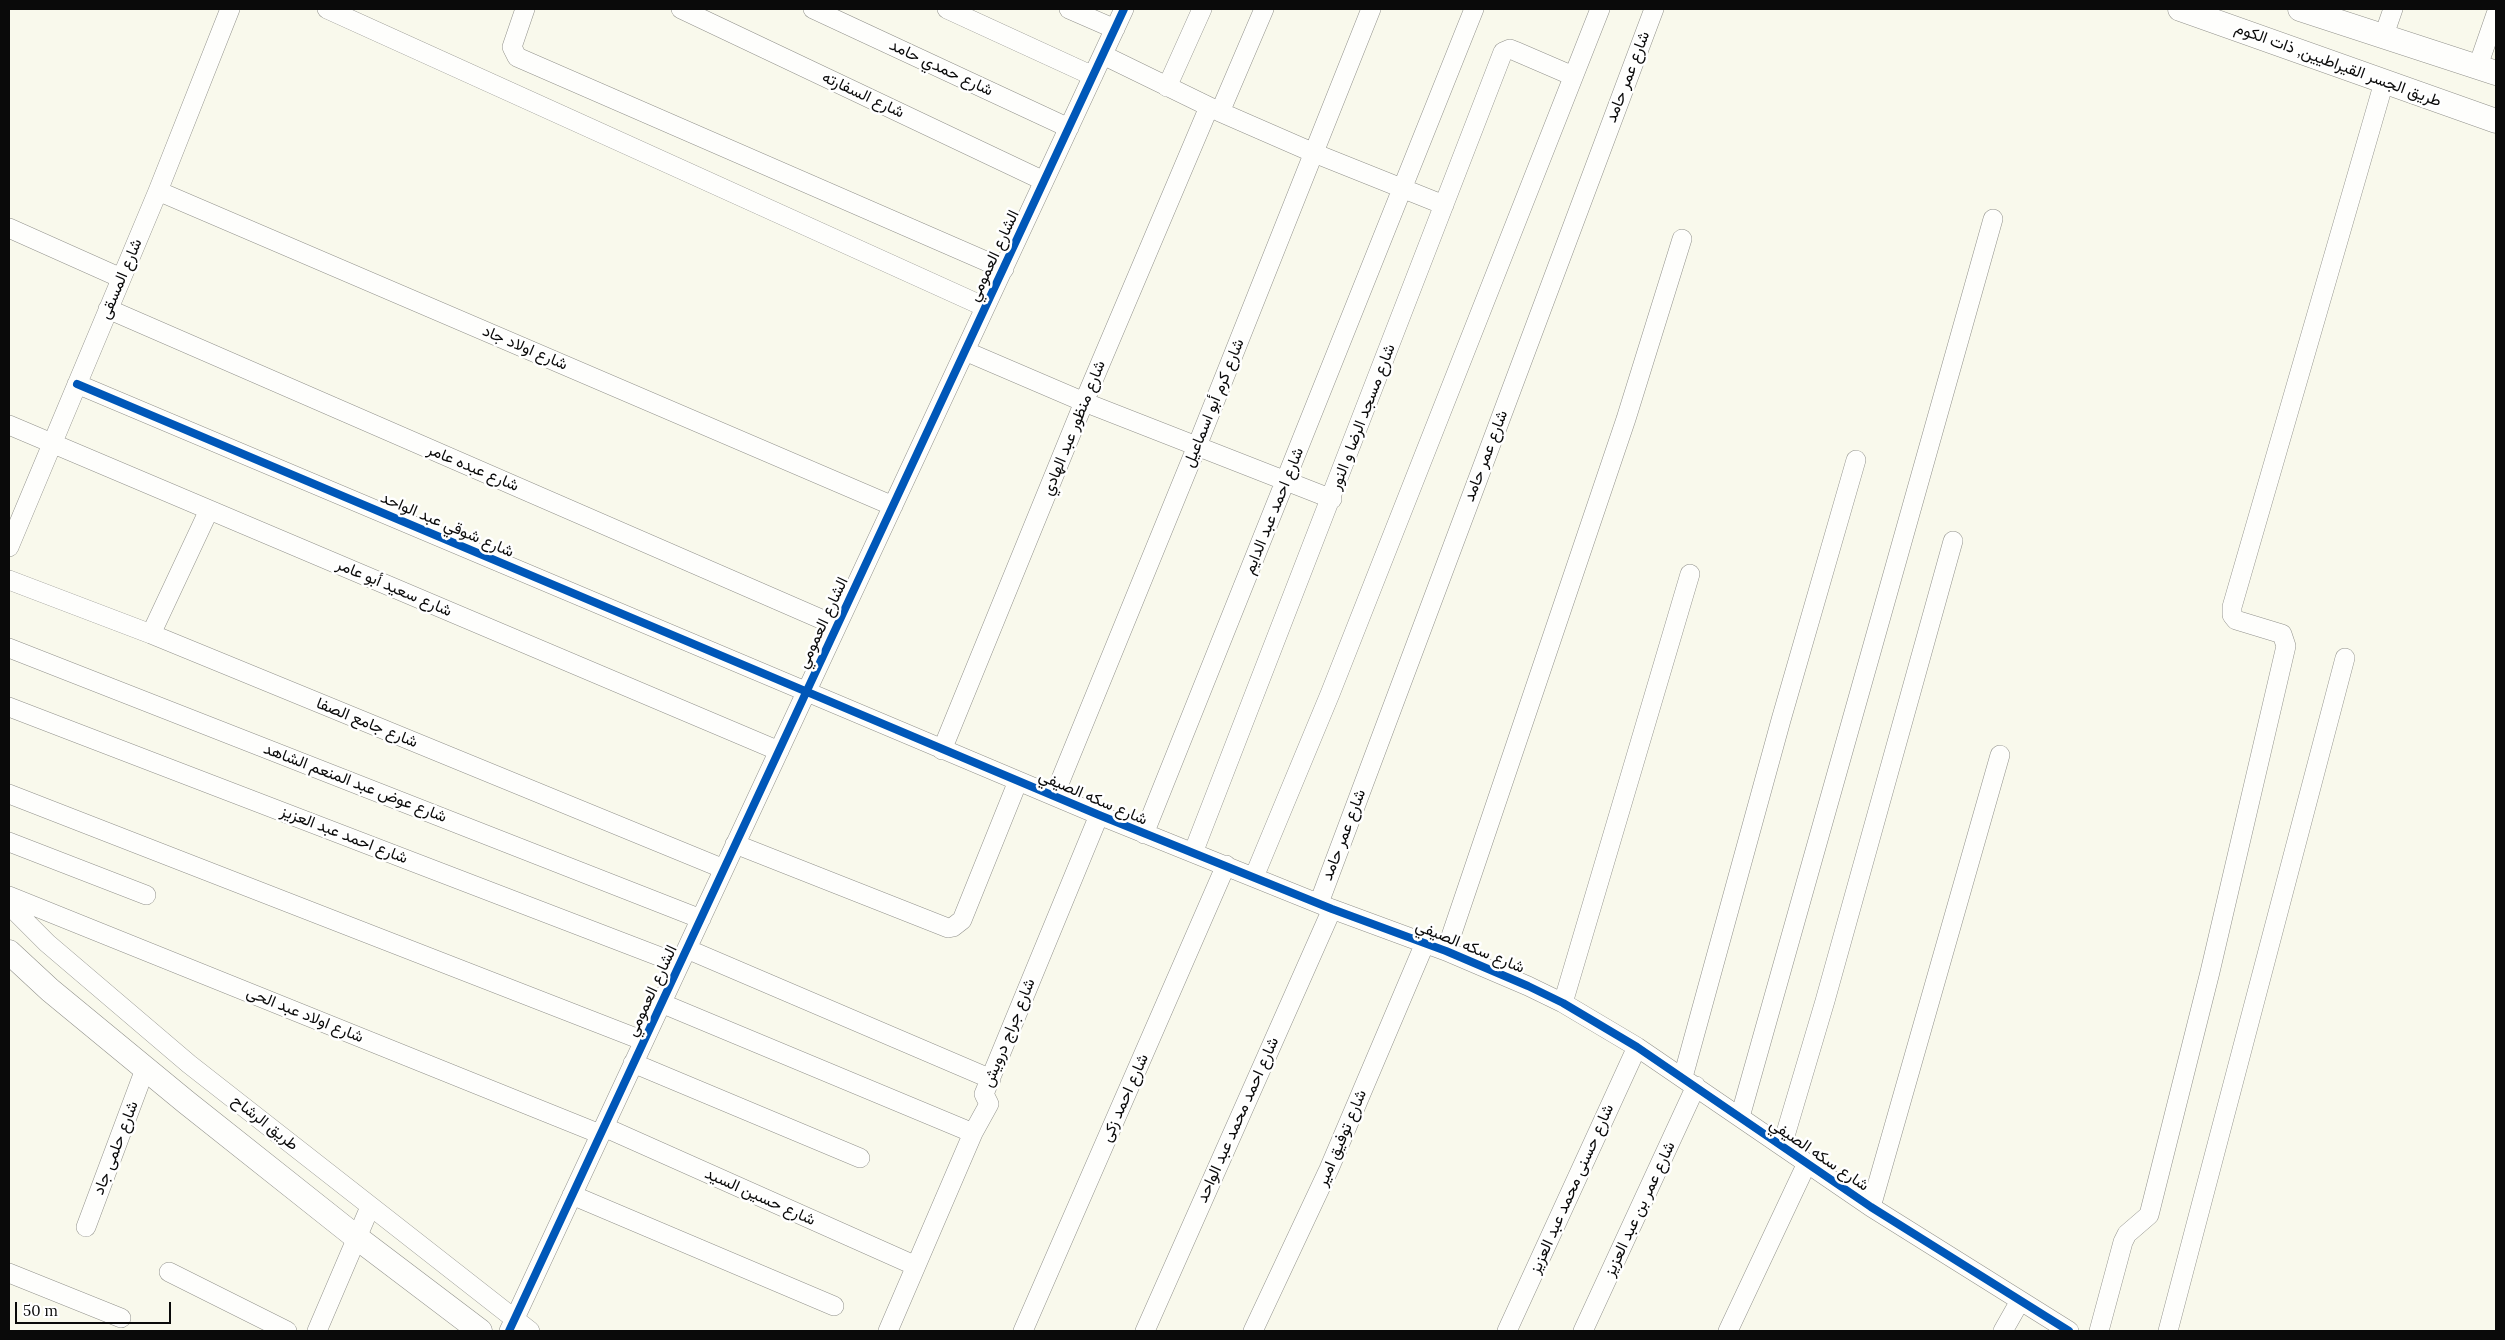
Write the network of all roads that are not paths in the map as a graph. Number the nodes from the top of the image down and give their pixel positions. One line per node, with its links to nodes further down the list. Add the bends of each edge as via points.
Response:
1 (230, 9): 33 (street, شارع المسقى)
2 (327, 9): 40 (street)
3 (525, 9): 38 (street, via 512,47 517,57)
4 (681, 9): 31 (street, شارع السفارته)
5 (813, 9): 29 (street, شارع حمدي حامد)
6 (947, 9): 23 (street)
7 (1069, 9): 19 (street)
8 (1124, 9): 19 (street, الشارع العمومي)
9 (1202, 9): 26 (street)
10 (1264, 9): 27 (street, شارع منظور عبد الهادي)
11 (1371, 9): 30 (street, شارع كرم أبو اسماعيل)
12 (1474, 9): 32 (street, شارع احمد عبد الدايم)
13 (1600, 9): 24 (street)
14 (1654, 9): 80 (street, شارع عمر حامد)
15 (2180, 9): 25 (street, طريق الجسر القيراطيين, ذات الكوم)
16 (2300, 9): 20 (street)
17 (2393, 9): 20 (street)
18 (2496, 14): 22 (street)
19 (1115, 29): 21 (street, الشارع العمومي)
20 (2384, 35): 22 (street)
21 (1103, 55): 23 (street, الشارع العمومي); 26 (street)
22 (2487, 70)
23 (1093, 76): 29 (street, الشارع العمومي)
24 (1573, 76): 34 (street, شارع مسجد الرضا و النور, via 1510,49 1503,52); 76 (street, via 1330,694)
25 (2384, 82): 28 (street, طريق الجسر القيراطيين, ذات الكوم); 125 (street, via 2232,607 2236,620 2282,634 2286,646 2149,1215 2126,1234)
26 (1167, 88): 27 (street)
27 (1214, 110): 30 (street); 44 (street, شارع منظور عبد الهادي)
28 (2496, 121)
29 (1069, 128): 31 (street, الشارع العمومي)
30 (1314, 153): 32 (street); 47 (street, شارع كرم أبو اسماعيل)
31 (1044, 181): 38 (street, الشارع العمومي)
32 (1402, 188): 34 (street); 49 (street, شارع احمد عبد الدايم)
33 (158, 190): 39 (street, شارع المسقى); 51 (street, شارع اولاد جاد)
34 (1444, 205): 50 (street, شارع مسجد الرضا و النور)
35 (1993, 219): 94 (street)
36 (9, 228): 39 (street)
37 (1682, 239): 83 (street, via 1626,419)
38 (1004, 268): 40 (street, الشارع العمومي)
39 (121, 278): 41 (street, شارع المسقى)
40 (985, 307): 42 (street, الشارع العمومي)
41 (108, 309): 43 (street, شارع المسقى); 57 (street, شارع عبده عامر)
42 (965, 351): 44 (street); 51 (street, الشارع العمومي)
43 (77, 384): 46 (street, شارع المسقى); 61 (street, شارع شوقي عبد الواحد)
44 (1084, 402): 47 (street); 63 (street, شارع منظور عبد الهادي)
45 (9, 425): 46 (street, شارع سعيد أبو عامر)
46 (52, 444): 52 (street, شارع سعيد أبو عامر); 54 (street, شارع المسقى)
47 (1197, 446): 49 (street); 68 (street, شارع كرم أبو اسماعيل)
48 (1856, 460): 93 (street, شارع عمر بن عبد العزيز, via 1781,720)
49 (1285, 482): 50 (street); 70 (street, شارع احمد عبد الدايم)
50 (1332, 500): 73 (street, شارع مسجد الرضا و النور)
51 (893, 506): 57 (street, الشارع العمومي)
52 (209, 510): 58 (street); 64 (street, شارع سعيد أبو عامر)
53 (1953, 541): 97 (street)
54 (10, 542)
55 (1690, 574): 87 (street)
56 (9, 580): 58 (street, شارع جامع الصفا)
57 (837, 626): 61 (street, الشارع العمومي)
58 (152, 634): 75 (street, شارع جامع الصفا)
59 (9, 648): 81 (street, شارع عوض عبد المنعم الشاهد)
60 (2345, 658): 126 (street)
61 (807, 691): 63 (street, شارع سكه الصيفي); 64 (street, الشارع العمومي)
62 (9, 707): 85 (street, شارع احمد عبد العزيز)
63 (942, 750): 66 (street, شارع سكه الصيفي)
64 (779, 752): 72 (street, الشارع العمومي)
65 (2000, 755): 102 (street)
66 (1018, 781): 68 (street, شارع سكه الصيفي); 72 (street, via 962,920 954,927 948,928)
67 (9, 794): 88 (street)
68 (1054, 796): 69 (street, شارع سكه الصيفي)
69 (1100, 815): 70 (street, شارع سكه الصيفي); 92 (street, شارع جراج درويش)
70 (1144, 834): 73 (street, شارع سكه الصيفي)
71 (9, 842): 77 (street)
72 (735, 844): 75 (street, الشارع العمومي)
73 (1193, 853): 74 (street, شارع سكه الصيفي)
74 (1226, 865): 76 (street, شارع سكه الصيفي); 117 (street, شارع احمد زكى)
75 (724, 869): 81 (street, الشارع العمومي)
76 (1254, 877): 80 (street, شارع سكه الصيفي)
77 (146, 895)
78 (9, 896): 95 (street, شارع اولاد عبد الحى)
79 (9, 905): 101 (street, طريق الرشاح, via 47,943 138,1021)
80 (1325, 906): 82 (street, شارع سكه الصيفي); 118 (street, شارع احمد محمد عبد الواحد)
81 (701, 919): 85 (street, الشارع العمومي)
82 (1425, 943): 83 (street, شارع سكه الصيفي); 119 (street, شارع توفيق امير, via 1329,1170)
83 (1446, 951): 87 (street, شارع سكه الصيفي)
84 (9, 952): 91 (street, طريق الرشاح)
85 (683, 956): 86 (street, الشارع العمومي); 92 (street, شارع احمد عبد العزيز)
86 (661, 1003): 88 (street, الشارع العمومي); 96 (street)
87 (1563, 1003): 89 (street, شارع سكه الصيفي)
88 (644, 1041): 90 (street, الشارع العمومي)
89 (1637, 1047): 93 (street, شارع سكه الصيفي); 120 (street, شارع حسنى محمد عبد العزيز)
90 (633, 1064): 95 (street, الشارع العمومي); 98 (street)
91 (145, 1069): 103 (street, شارع حلمى جاد); 104 (street, طريق الرشاح)
92 (991, 1079): 96 (street, شارع جراج درويش, via 984,1094 989,1104)
93 (1690, 1082): 94 (street, شارع سكه الصيفي); 121 (street, شارع عمر بن عبد العزيز)
94 (1740, 1117): 97 (street, شارع سكه الصيفي)
95 (602, 1130): 100 (street, الشارع العمومي); 105 (street, شارع حسين السيد)
96 (973, 1133): 105 (street, شارع جراج درويش)
97 (1782, 1146): 99 (street, شارع سكه الصيفي)
98 (860, 1158)
99 (1807, 1163): 102 (street, شارع سكه الصيفي); 122 (street)
100 (572, 1195): 109 (street); 111 (street, الشارع العمومي)
101 (370, 1207): 104 (street); 111 (street, طريق الرشاح)
102 (1871, 1207): 108 (street, شارع سكه الصيفي)
103 (86, 1227)
104 (356, 1237): 113 (street); 114 (street, طريق الرشاح)
105 (916, 1266): 116 (street, شارع جراج درويش)
106 (168, 1272): 112 (street)
107 (9, 1273): 110 (street)
108 (2020, 1301): 123 (street); 124 (street, شارع سكه الصيفي)
109 (834, 1306)
110 (121, 1318)
111 (512, 1325): 115 (street, طريق الرشاح)
112 (287, 1331)
113 (317, 1331)
114 (480, 1331)
115 (530, 1331)
116 (888, 1331)
117 (1023, 1331)
118 (1145, 1331)
119 (1253, 1331)
120 (1507, 1331)
121 (1583, 1331)
122 (1728, 1331)
123 (2003, 1331)
124 (2069, 1331)
125 (2099, 1331)
126 (2168, 1331)

